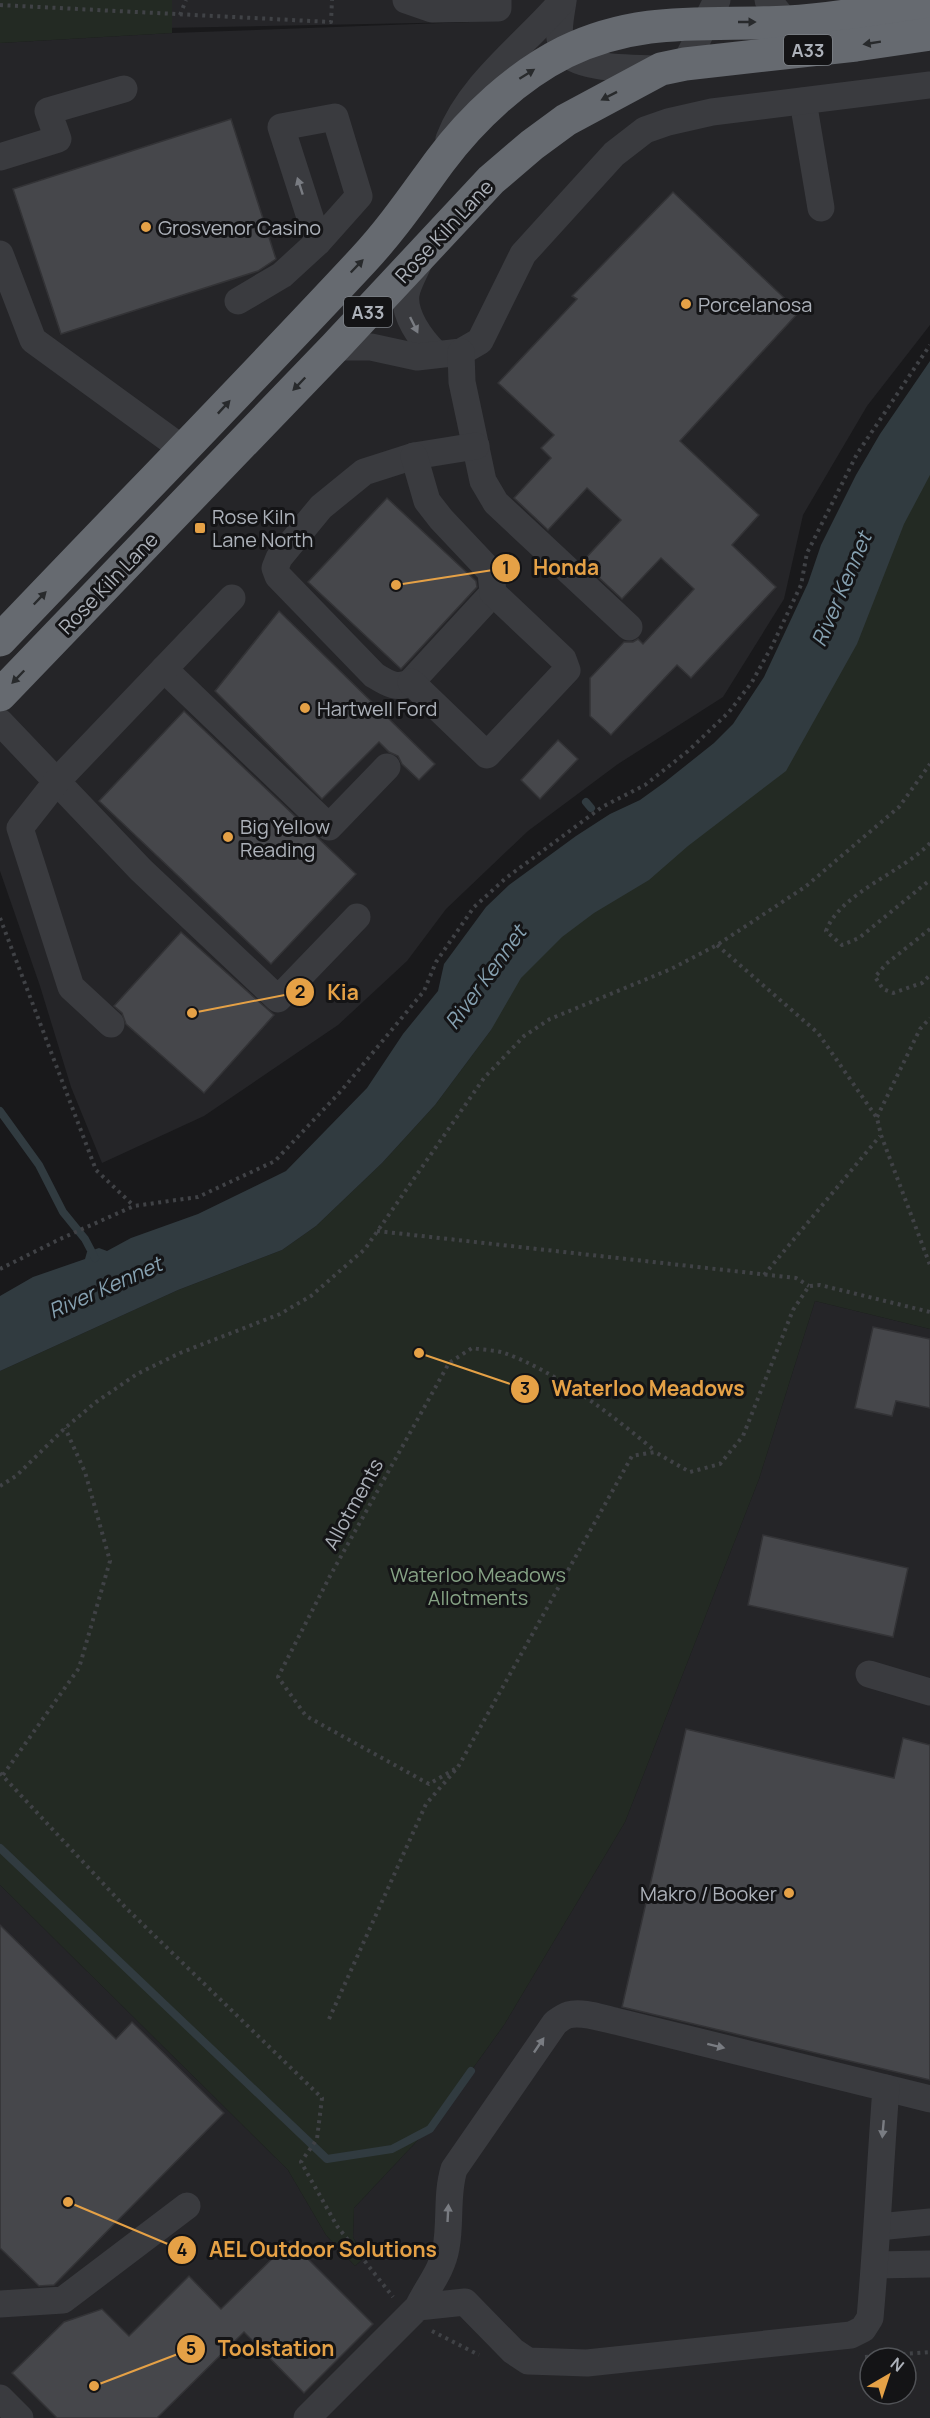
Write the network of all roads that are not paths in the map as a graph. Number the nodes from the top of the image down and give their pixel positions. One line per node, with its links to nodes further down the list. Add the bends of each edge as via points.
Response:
1 (406, 0): 2 (street, via 432,9 498,8)
2 (498, 0)
3 (563, 1): 8 (street, Rose Kiln Lane, via 560,36); 14 (street, Rose Kiln Lane, via 472,97 456,121)
4 (930, 3): 6 (highway, A33)
5 (711, 11): 6 (highway, A33, one-way to 6); 8 (highway, A33); 9 (street)
6 (777, 11)
7 (930, 34): 9 (highway, A33, one-way to 9)
8 (565, 52): 9 (street, via 593,65); 14 (highway, A33, one-way to 8, via 513,84)
9 (673, 67): 17 (highway, Rose Kiln Lane / A33, one-way to 17, via 591,106 532,145 491,180)
10 (930, 85): 12 (street)
11 (124, 89): 13 (street, via 48,111 58,139)
12 (803, 101): 15 (street); 21 (street, via 712,112 642,132 614,154 523,254 480,341)
13 (0, 157)
14 (441, 159): 23 (highway, Rose Kiln Lane / A33, one-way to 14, via 365,258)
15 (821, 208)
16 (318, 242): 19 (street, via 282,275)
17 (423, 253): 20 (highway, Rose Kiln Lane / A33); 21 (street, one-way to 21, via 406,294 408,312 422,340)
18 (0, 254): 23 (street, via 33,340)
19 (238, 301)
20 (335, 347): 21 (street, via 371,347 417,357); 31 (highway, Rose Kiln Lane / A33, one-way to 31)
21 (448, 352): 22 (street, via 462,382)
22 (476, 446): 24 (street); 27 (street, via 483,481 496,503)
23 (184, 450): 28 (highway, Rose Kiln Lane / A33, one-way to 23)
24 (414, 456): 25 (street, via 427,501 491,572); 30 (street, via 364,472 321,507 275,568 278,576 374,675 390,685)
25 (493, 593): 30 (street); 30 (street, via 563,659 567,670 487,755)
26 (232, 598): 29 (street)
27 (629, 627)
28 (0, 640)
29 (164, 669): 33 (street, via 328,827); 34 (street)
30 (411, 682)
31 (0, 695)
32 (0, 722): 34 (street)
33 (387, 767)
34 (57, 781): 35 (street, via 141,870 278,999); 36 (street, via 20,828 71,987)
35 (357, 916)
36 (111, 1024)
37 (869, 1674): 38 (street)
38 (930, 1692)
39 (886, 2088): 40 (street); 43 (street, one-way to 43); 46 (street, one-way to 39, via 425,2292 440,2272 454,2169 555,2022 568,2014 615,2021)
40 (930, 2099)
41 (187, 2206): 47 (street, via 63,2300)
42 (930, 2222): 43 (street)
43 (878, 2227): 45 (street)
44 (930, 2264): 45 (street)
45 (874, 2265): 46 (street, via 870,2318 863,2329 851,2336 591,2362 528,2361 465,2302)
46 (407, 2303): 50 (street)
47 (0, 2304)
48 (0, 2398): 49 (street)
49 (21, 2418)
50 (307, 2418)

